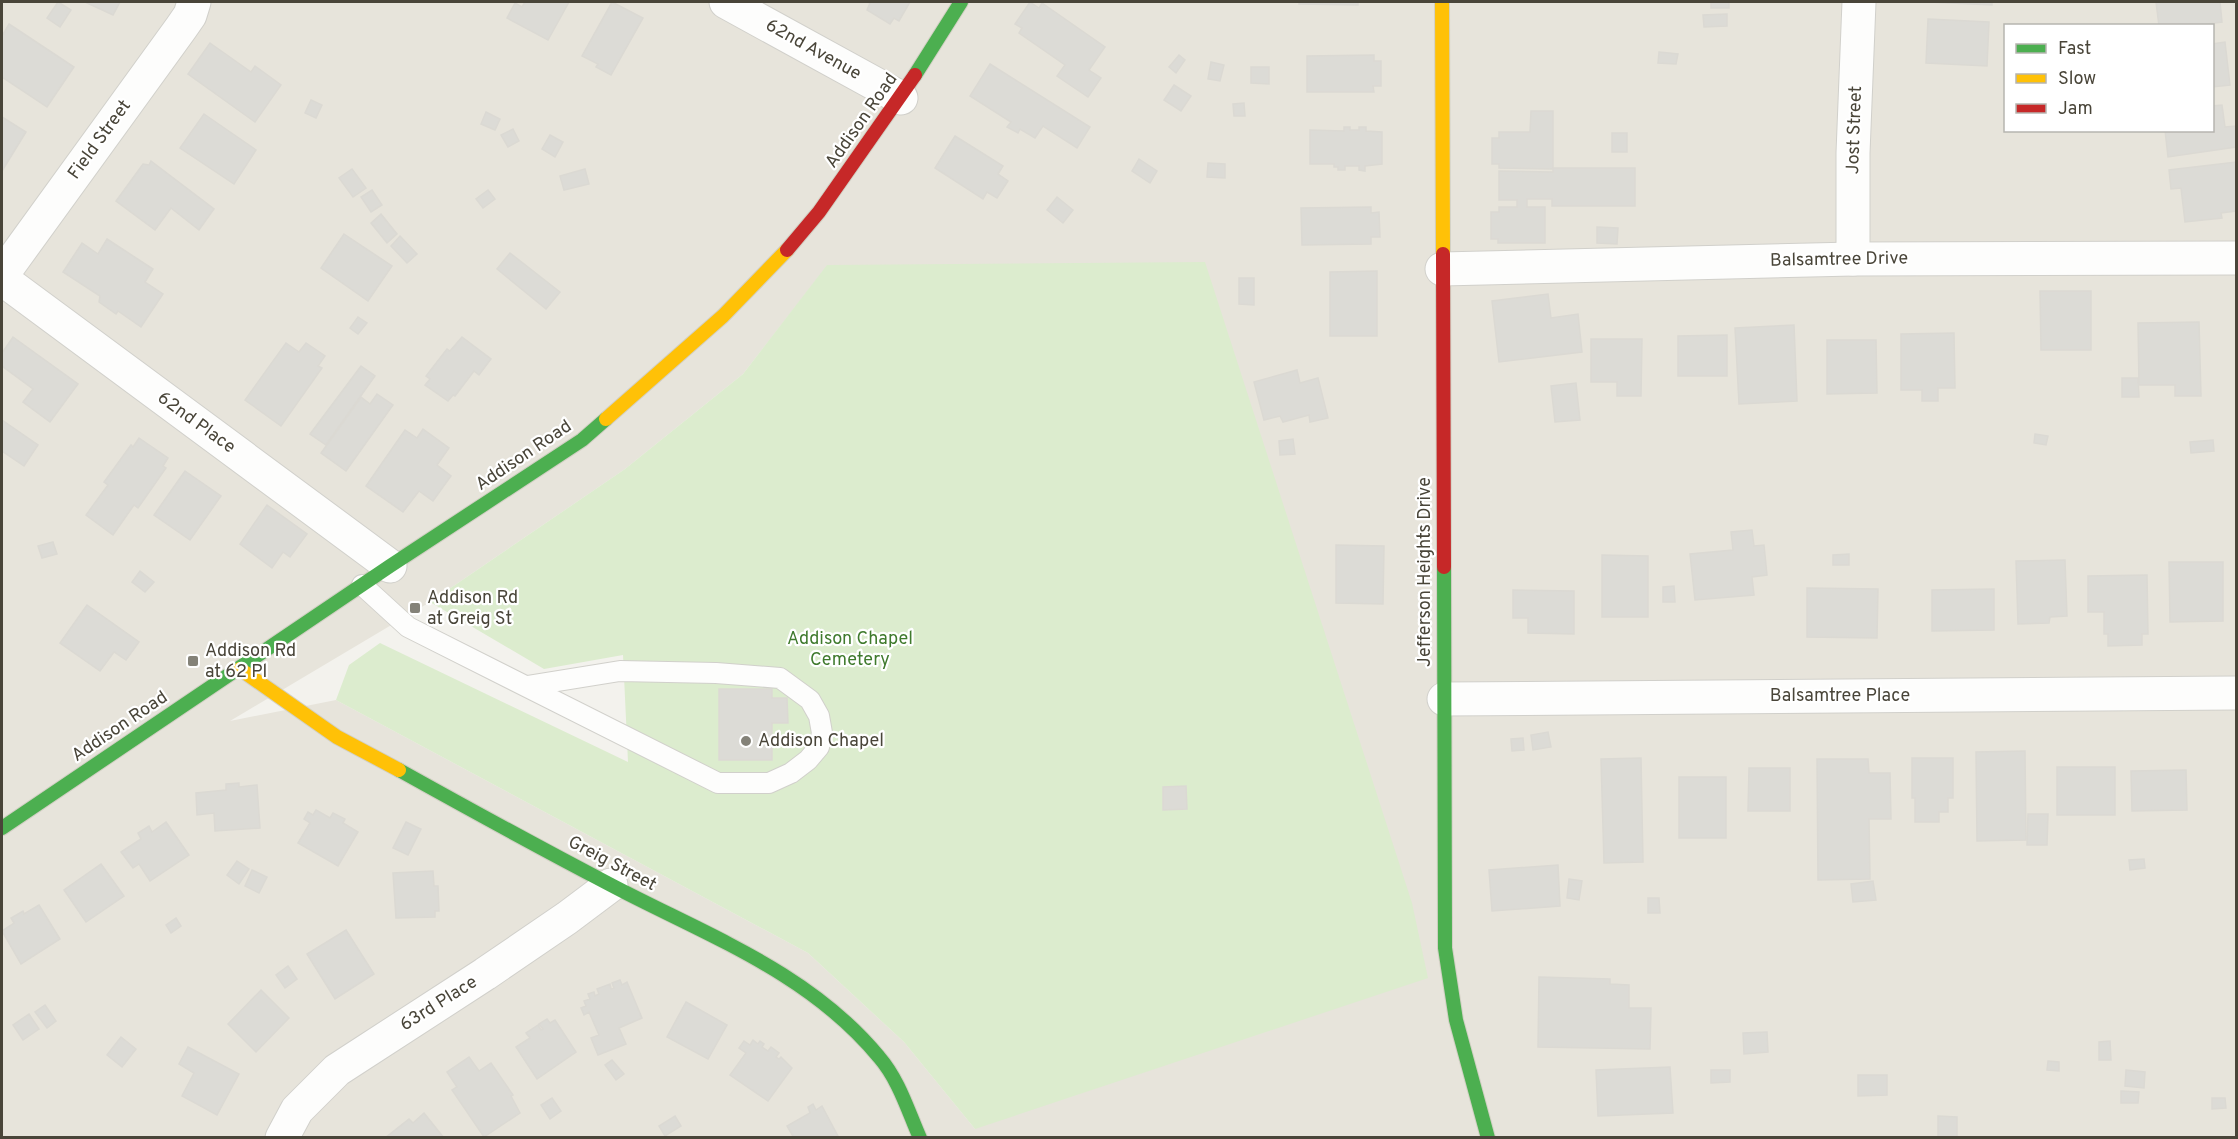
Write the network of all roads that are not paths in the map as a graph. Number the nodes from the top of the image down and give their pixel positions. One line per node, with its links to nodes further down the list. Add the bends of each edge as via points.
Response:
1 (194, 2): 10 (street, Field Street, via 181,28)
2 (726, 2): 6 (street, 62nd Avenue)
3 (961, 2): 6 (street, Addison Road)
4 (1442, 2): 9 (street, Jefferson Heights Drive)
5 (1859, 2): 8 (street, Jost Street)
6 (901, 98): 11 (street, Addison Road, via 819,212 723,316 582,440)
7 (2236, 258): 8 (street, Balsamtree Drive)
8 (1853, 259): 9 (street, Balsamtree Drive)
9 (1442, 269): 16 (street, Jefferson Heights Drive)
10 (2, 277): 11 (street, 62nd Place)
11 (390, 566): 12 (street, Addison Road)
12 (362, 585): 13 (street, Addison Road); 14 (lane, via 408,627)
13 (240, 669): 17 (street, Addison Road); 18 (street, Greig Street, via 337,737)
14 (527, 686): 14 (lane, via 718,783 769,783 790,773 819,747 822,733 810,700 780,678 620,671)
15 (2236, 693): 16 (street, Balsamtree Place)
16 (1444, 699): 21 (street, Jefferson Heights Drive, via 1444,948 1464,1055)
17 (2, 828)
18 (611, 885): 19 (street, 63rd Place, via 494,968 337,1070 297,1110); 20 (street, Greig Street, via 744,952 824,1002 880,1058 896,1082)
19 (282, 1137)
20 (920, 1137)
21 (1488, 1137)

